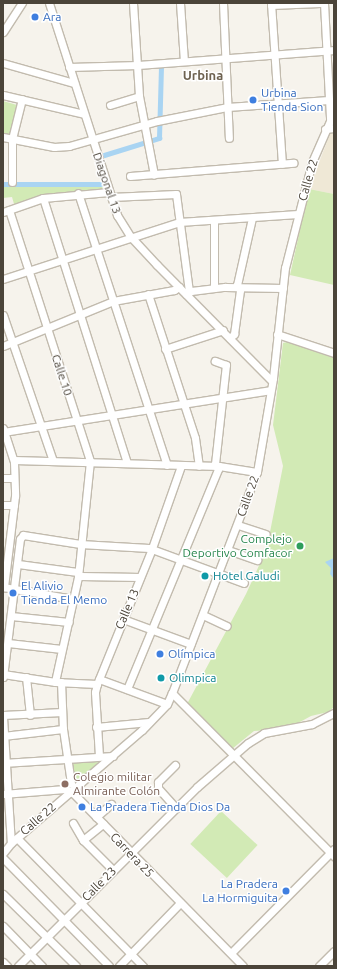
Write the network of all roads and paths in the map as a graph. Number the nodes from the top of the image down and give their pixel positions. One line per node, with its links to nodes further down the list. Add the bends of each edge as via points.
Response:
1 (22, 3): 9 (street)
2 (49, 3): 16 (street, Diagonal 13)
3 (133, 3): 15 (street)
4 (180, 3): 13 (street)
5 (223, 3): 12 (street)
6 (320, 3): 8 (street)
7 (324, 3): 10 (street)
8 (271, 4): 11 (street)
9 (3, 32)
10 (330, 50): 11 (street); 21 (street)
11 (277, 54): 12 (street); 22 (street)
12 (225, 58): 13 (street); 24 (street)
13 (184, 61): 15 (street)
14 (3, 63): 17 (street)
15 (138, 65): 16 (street); 19 (street)
16 (69, 67): 17 (street, Diagonal 13)
17 (74, 83): 26 (street, Diagonal 13)
18 (3, 95): 20 (street)
19 (139, 96): 23 (street); 28 (street)
20 (22, 100): 26 (street); 33 (street)
21 (329, 100): 22 (street); 27 (street)
22 (279, 104): 24 (street); 36 (street)
23 (110, 105)
24 (227, 107): 28 (street); 32 (street)
25 (334, 112): 27 (street, Calle 22)
26 (84, 114): 34 (street, Diagonal 13)
27 (330, 119): 30 (street, Calle 22)
28 (146, 124): 34 (street); 37 (street)
29 (334, 128): 30 (street)
30 (325, 129): 44 (street, Calle 22, via 312,162)
31 (3, 137): 33 (street)
32 (229, 138)
33 (12, 139): 34 (street, via 54,147); 39 (street)
34 (93, 141): 41 (street, Diagonal 13)
35 (293, 163): 36 (street)
36 (282, 164): 37 (street)
37 (154, 175): 38 (street)
38 (130, 176)
39 (12, 182)
40 (78, 194): 41 (street); 42 (street); 49 (street)
41 (110, 195): 47 (street, via 176,194); 48 (street, Diagonal 13, via 117,216)
42 (43, 198): 43 (street); 50 (street)
43 (6, 211): 51 (street, Calle 10)
44 (298, 214): 45 (street); 56 (street, Calle 22)
45 (252, 218): 46 (street); 55 (street, via 237,285)
46 (214, 220): 47 (street); 54 (street)
47 (179, 222): 48 (street); 57 (street)
48 (131, 237): 49 (street); 53 (street, Diagonal 13)
49 (95, 249): 50 (street); 59 (street)
50 (62, 260): 51 (street); 61 (street)
51 (28, 271): 52 (street); 62 (street, Calle 10)
52 (3, 279)
53 (179, 287): 57 (street, Diagonal 13); 58 (street)
54 (214, 288): 55 (street); 57 (street)
55 (239, 288): 56 (street); 65 (street, via 234,334)
56 (283, 288): 64 (street, Calle 22)
57 (188, 293): 63 (street, Diagonal 13)
58 (148, 294): 59 (street); 68 (street)
59 (113, 301): 61 (street); 76 (street)
60 (3, 315): 66 (street)
61 (80, 315): 62 (street); 77 (street)
62 (47, 328): 66 (street); 78 (street, Calle 10)
63 (223, 330): 65 (street, Diagonal 13); 68 (street)
64 (277, 334): 69 (street); 71 (street, Calle 22)
65 (230, 338): 71 (street, Diagonal 13)
66 (12, 342): 67 (street); 79 (street)
67 (3, 346)
68 (165, 349): 75 (street)
69 (334, 353)
70 (215, 361): 74 (street, via 226,365)
71 (270, 372): 72 (street, Diagonal 13)
72 (271, 380): 73 (street, Calle 22)
73 (270, 390): 74 (street); 89 (street, Calle 22)
74 (223, 396): 75 (street); 88 (street, via 215,464)
75 (183, 403): 76 (street); 87 (street, via 195,438)
76 (148, 408): 77 (street); 85 (street)
77 (112, 414): 78 (street); 84 (street)
78 (77, 420): 79 (street); 83 (street, Calle 10)
79 (40, 426): 80 (street); 82 (street)
80 (4, 431): 81 (street)
81 (14, 460): 82 (street); 91 (street)
82 (53, 461): 83 (street)
83 (90, 462): 84 (street); 96 (street, Calle 10)
84 (127, 463): 85 (street)
85 (167, 465): 86 (street)
86 (181, 466): 87 (street); 97 (street, Calle 13)
87 (198, 466): 88 (street)
88 (217, 467): 89 (street); 100 (street)
89 (257, 472): 94 (street, Calle 22)
90 (3, 478): 91 (street)
91 (14, 478): 93 (street)
92 (3, 505): 93 (street)
93 (14, 505): 106 (street)
94 (238, 525): 95 (street); 98 (street, Calle 22)
95 (266, 534)
96 (82, 544): 97 (street); 101 (street, via 21,537); 102 (street, Calle 10)
97 (151, 549): 100 (street); 104 (street, Calle 13)
98 (228, 550): 99 (street); 103 (street, Calle 22)
99 (257, 560)
100 (181, 561): 103 (street); 114 (street)
101 (18, 564): 102 (street); 107 (street)
102 (78, 574): 104 (street); 108 (street, Calle 10)
103 (219, 574): 105 (street); 109 (street, Calle 22)
104 (140, 577): 111 (street, Calle 13)
105 (244, 583)
106 (3, 587): 107 (street)
107 (15, 590): 108 (street); 110 (street)
108 (73, 598): 112 (street, Calle 10)
109 (203, 615): 113 (street); 116 (street, Calle 22)
110 (11, 616): 112 (street); 115 (street)
111 (123, 619): 114 (street); 122 (street, Calle 13)
112 (69, 622): 117 (street, Calle 10)
113 (227, 626)
114 (150, 628): 116 (street); 123 (street)
115 (8, 643): 117 (street); 118 (street)
116 (191, 644): 124 (street, Calle 22)
117 (62, 649): 121 (street, Calle 10)
118 (3, 674): 119 (street); 120 (street)
119 (3, 677)
120 (26, 677): 121 (street); 128 (street)
121 (58, 682): 122 (street); 126 (street, Calle 10)
122 (98, 682): 123 (street); 131 (street, Calle 13)
123 (127, 689): 125 (street)
124 (172, 693): 125 (street, Calle 22); 134 (street)
125 (167, 704): 130 (street, Calle 22)
126 (62, 712): 128 (street); 132 (street, Calle 10)
127 (334, 713): 134 (street, Calle 23, via 312,724 264,733)
128 (30, 715): 129 (street)
129 (3, 716): 133 (street)
130 (149, 722): 131 (street); 136 (street, Calle 22)
131 (96, 727): 135 (street, Calle 13)
132 (63, 729): 133 (street); 137 (street, Calle 10)
133 (4, 736): 138 (street)
134 (233, 755): 144 (street, Calle 23); 152 (street)
135 (99, 756): 136 (street); 137 (street)
136 (113, 756): 141 (street, Calle 22)
137 (68, 758): 138 (street); 140 (street, Calle 10)
138 (4, 763): 142 (street)
139 (175, 765): 144 (street, via 158,782 158,788)
140 (71, 783)
141 (71, 792): 142 (street, via 65,789); 146 (street, Carrera 25); 149 (street, Calle 22)
142 (5, 794): 145 (street)
143 (111, 804): 146 (street)
144 (176, 808): 153 (street, Calle 23)
145 (6, 812): 149 (street)
146 (96, 817): 148 (street, Carrera 25)
147 (73, 823): 150 (street)
148 (102, 824): 150 (street); 153 (street, Carrera 25)
149 (10, 839): 151 (street, Calle 22); 157 (street)
150 (83, 840): 155 (street)
151 (3, 853)
152 (333, 853): 165 (street)
153 (130, 854): 155 (street, Calle 23); 158 (street, Carrera 25)
154 (3, 858): 159 (street)
155 (113, 870): 157 (street, Calle 23)
156 (3, 894): 161 (street)
157 (80, 903): 159 (street, Calle 23); 164 (street)
158 (180, 903): 164 (street); 165 (street, Carrera 25)
159 (63, 920): 161 (street, Calle 23); 171 (street)
160 (3, 926): 163 (street)
161 (47, 936): 163 (street, Calle 23); 170 (street)
162 (334, 951): 175 (street)
163 (30, 954): 168 (street, Calle 23); 169 (street)
164 (130, 954): 172 (street); 173 (street)
165 (231, 954): 174 (street, Carrera 25)
166 (3, 962): 167 (street)
167 (7, 966)
168 (18, 966)
169 (42, 966)
170 (76, 966)
171 (109, 966)
172 (119, 966)
173 (143, 966)
174 (243, 966)
175 (319, 966)

